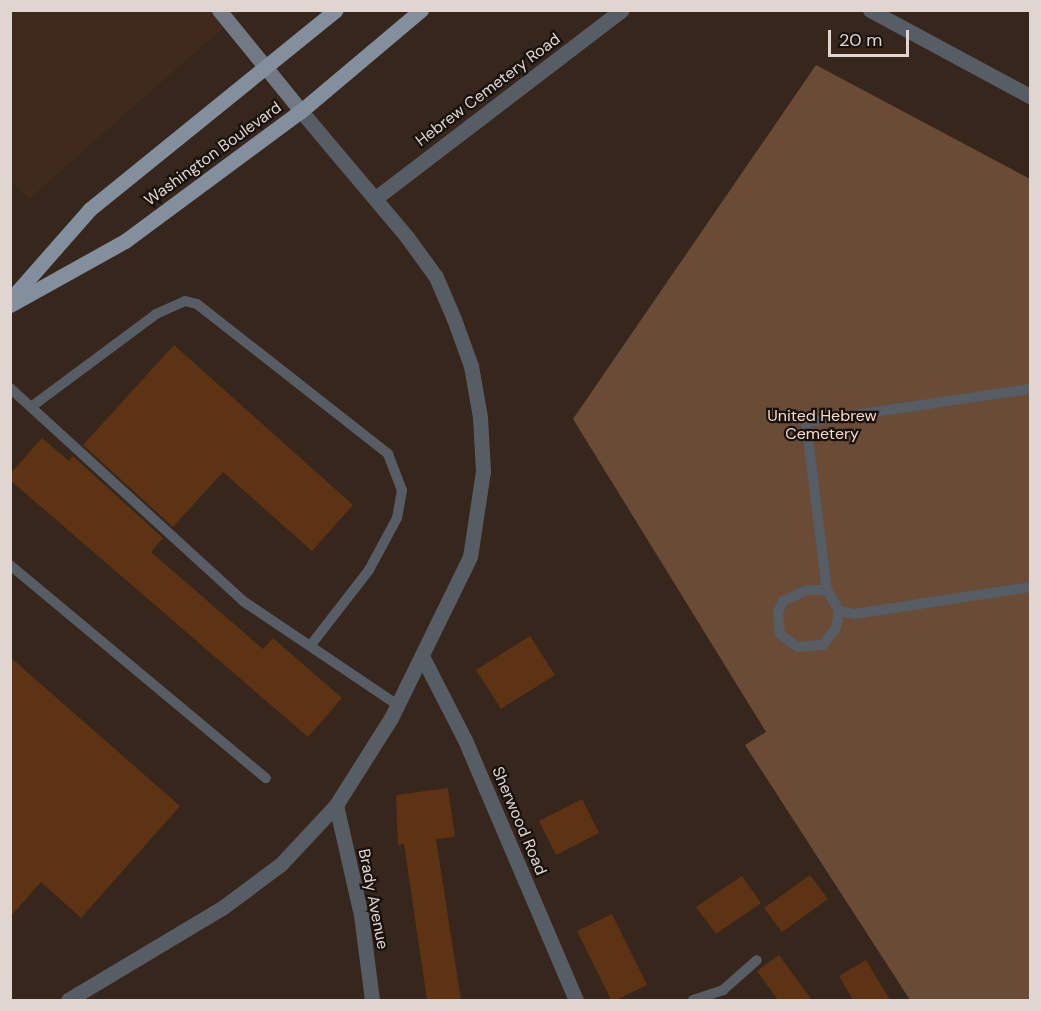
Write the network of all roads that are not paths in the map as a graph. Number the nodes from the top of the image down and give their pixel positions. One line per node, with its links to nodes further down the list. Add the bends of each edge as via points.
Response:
1 (219, 10): 6 (main road)
2 (336, 10): 6 (main road, Washington Boulevard)
3 (421, 10): 8 (main road, Washington Boulevard)
4 (622, 10): 9 (street, Hebrew Cemetery Road)
5 (870, 10): 7 (street)
6 (264, 67): 8 (main road); 10 (main road, Washington Boulevard, via 90,208)
7 (1030, 96)
8 (301, 111): 9 (street); 11 (main road, Washington Boulevard, via 125,241)
9 (377, 197): 20 (street, via 436,278 471,366 480,417 483,471 472,546)
10 (10, 300)
11 (10, 305)
12 (10, 388): 14 (lane)
13 (1030, 389): 17 (lane, via 806,422)
14 (31, 407): 19 (lane, via 243,601); 19 (lane, via 156,314 185,301 197,304 388,454 402,490 397,518 369,570)
15 (10, 565): 22 (lane)
16 (1030, 587): 18 (lane, via 854,614)
17 (827, 590): 18 (lane); 18 (lane, via 807,590 783,601 777,612 780,633 798,647 823,645 836,628)
18 (839, 611)
19 (310, 646): 21 (lane)
20 (423, 658): 21 (street); 27 (street, Sherwood Road, via 465,740)
21 (398, 705): 23 (street)
22 (266, 778)
23 (336, 805): 25 (street, via 281,864 222,908); 26 (street, Brady Avenue, via 362,915)
24 (757, 960): 28 (lane, via 723,990)
25 (68, 1000)
26 (372, 1000)
27 (576, 1000)
28 (693, 1000)

